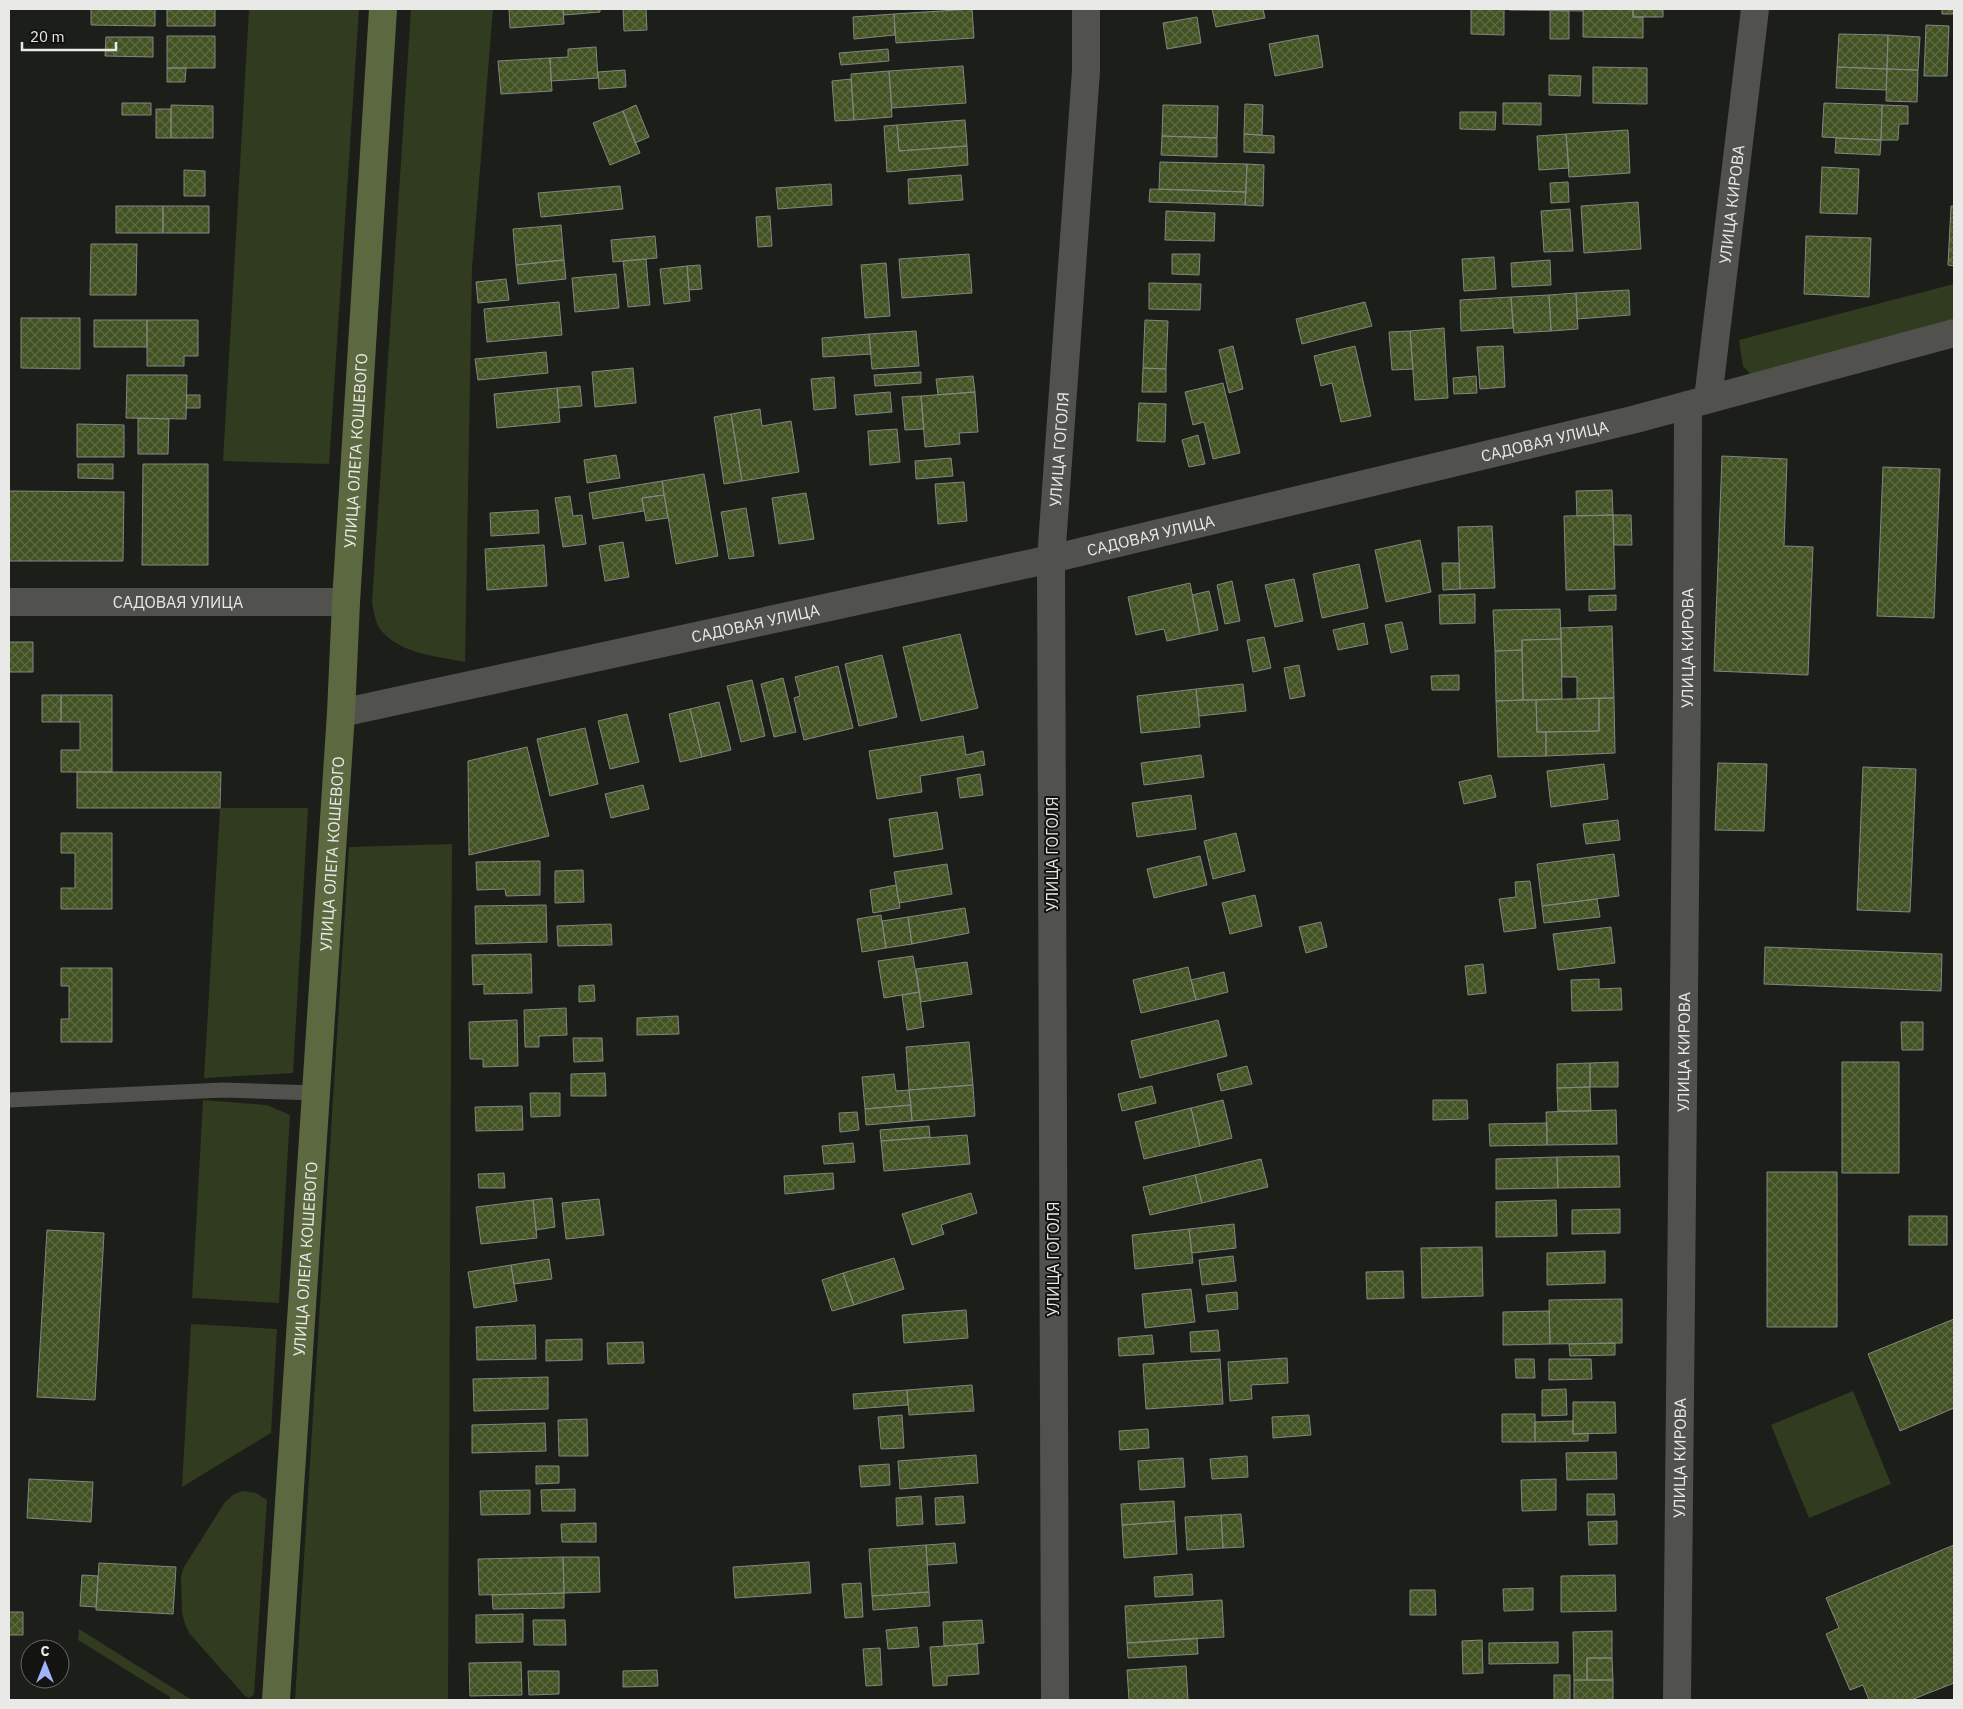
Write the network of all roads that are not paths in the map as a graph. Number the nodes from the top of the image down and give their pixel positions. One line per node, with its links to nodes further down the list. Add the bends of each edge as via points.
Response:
1 (383, 9): 8 (street, УЛИЦА ОЛЕГА КОШЕВОГО)
2 (1086, 9): 6 (street, УЛИЦА ГОГОЛЯ, via 1086,71)
3 (1755, 9): 5 (street, УЛИЦА КИРОВА)
4 (1954, 333): 5 (street, САДОВАЯ УЛИЦА)
5 (1698, 402): 6 (street, САДОВАЯ УЛИЦА); 14 (street, УЛИЦА КИРОВА, via 1687,690)
6 (1051, 559): 9 (street, САДОВАЯ УЛИЦА); 13 (street, УЛИЦА ГОГОЛЯ)
7 (9, 602): 8 (street, САДОВАЯ УЛИЦА)
8 (346, 602): 9 (street, УЛИЦА ОЛЕГА КОШЕВОГО)
9 (342, 713): 10 (street, УЛИЦА ОЛЕГА КОШЕВОГО)
10 (316, 1094): 11 (lane, via 222,1090); 12 (street, УЛИЦА ОЛЕГА КОШЕВОГО)
11 (9, 1100)
12 (276, 1700)
13 (1055, 1700)
14 (1676, 1700)

